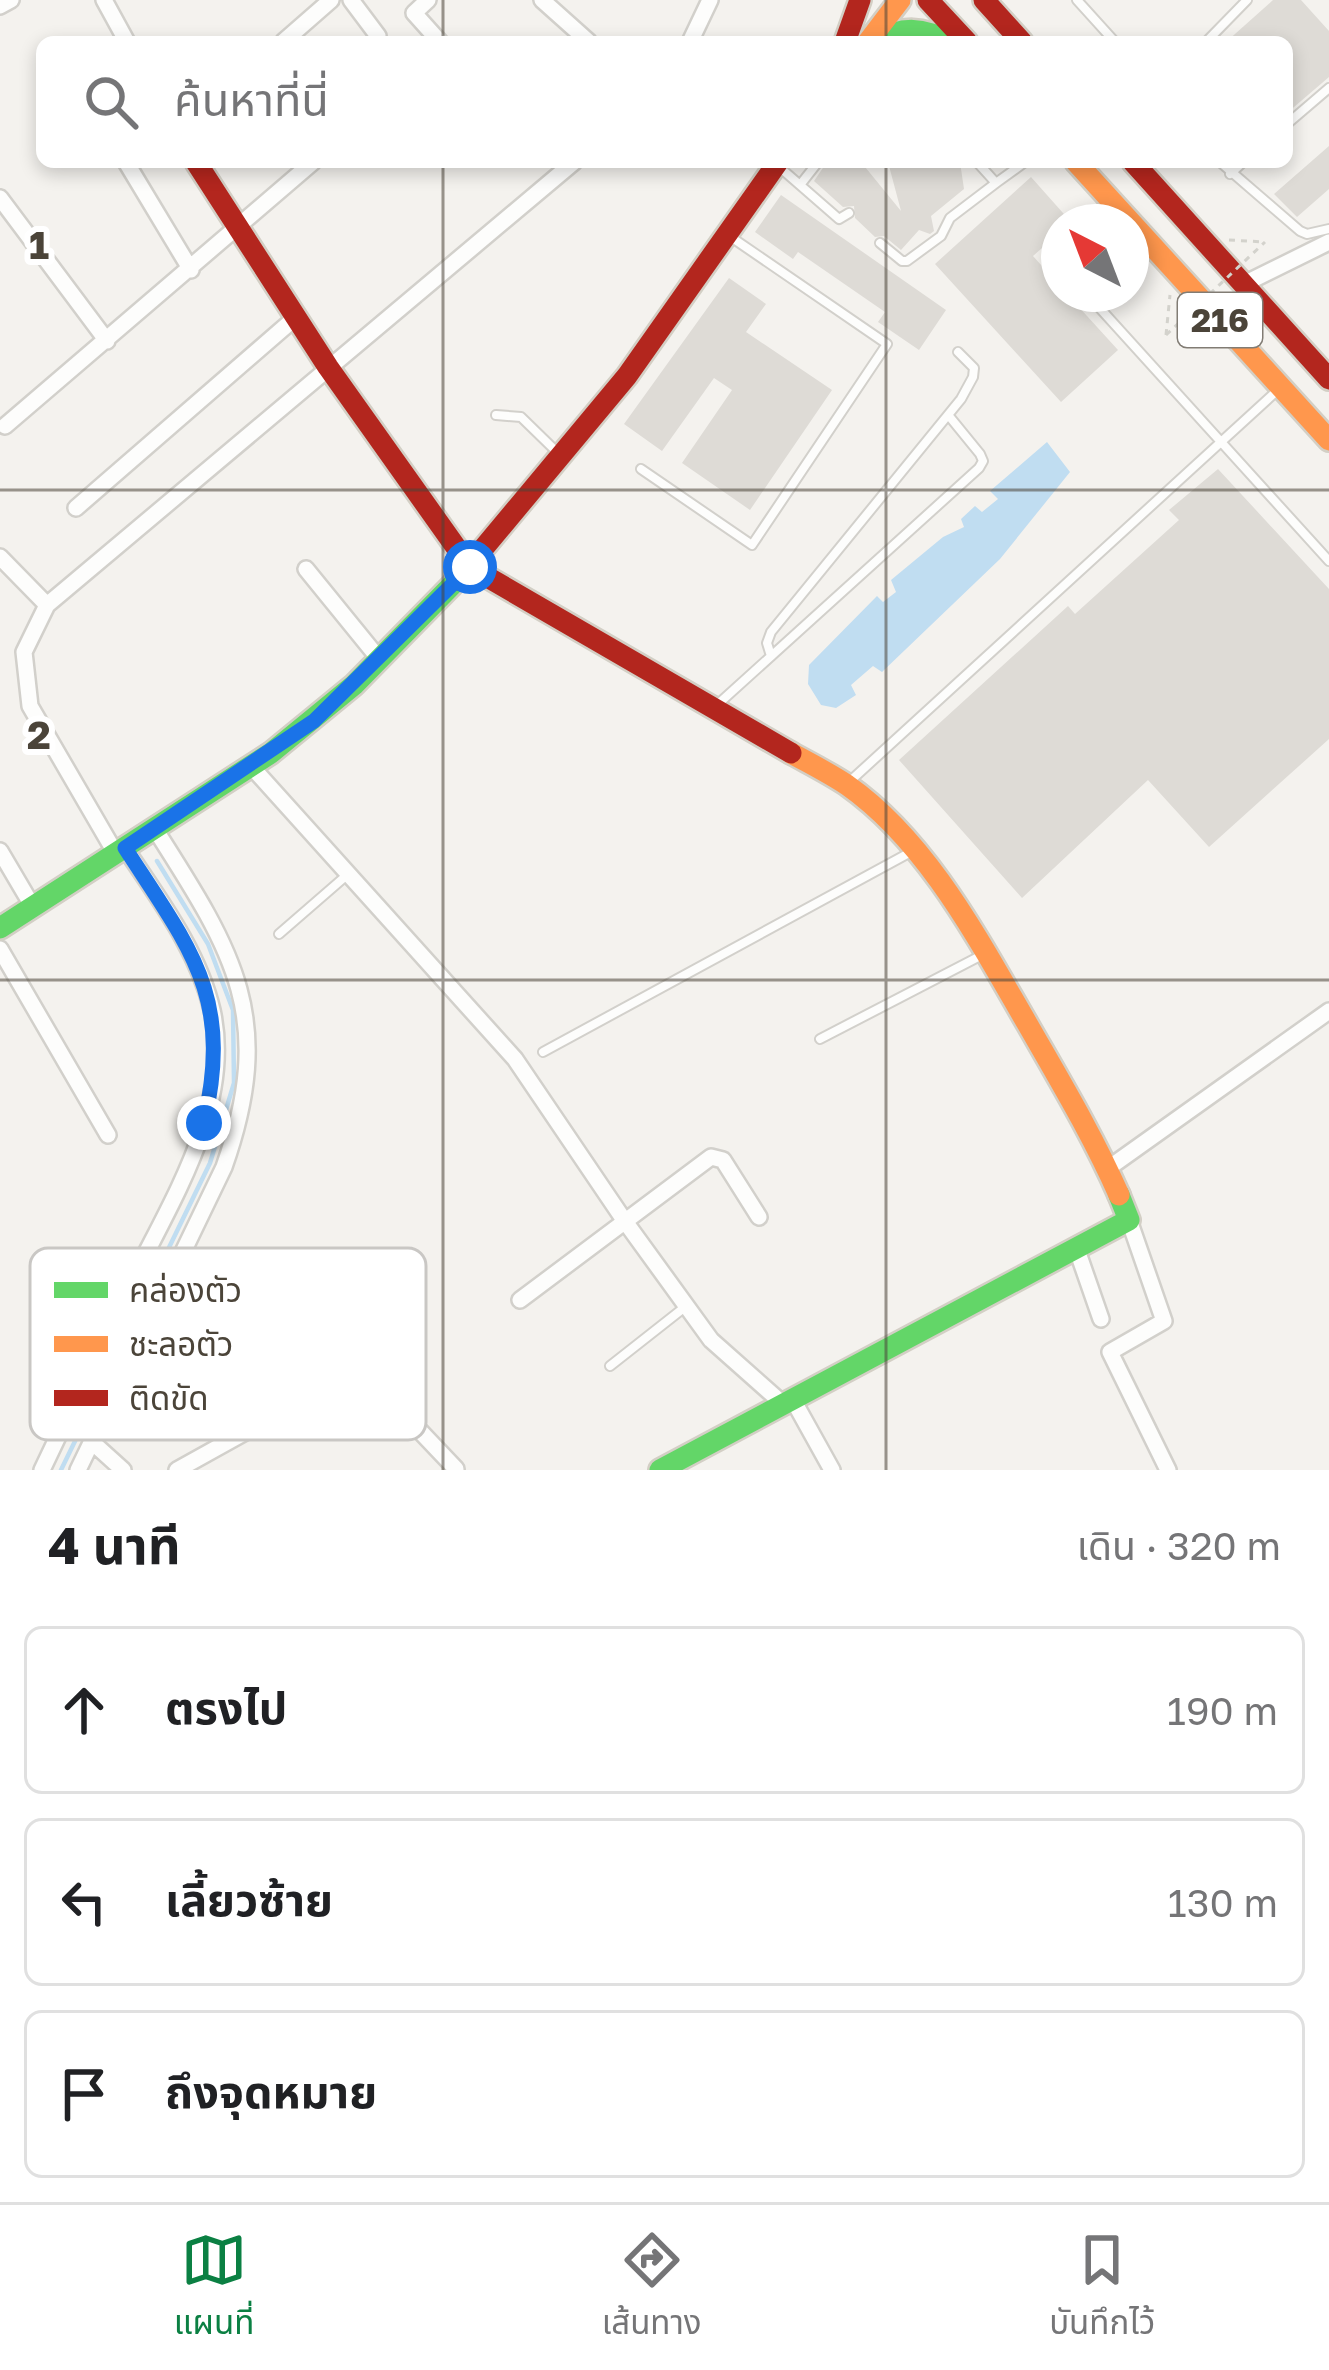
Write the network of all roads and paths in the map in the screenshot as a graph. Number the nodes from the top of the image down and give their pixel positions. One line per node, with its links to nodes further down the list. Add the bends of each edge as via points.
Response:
1 (11, 0): 15 (street)
2 (104, 0): 18 (street)
3 (332, 0): 19 (street)
4 (351, 0): 20 (street)
5 (428, 0): 16 (street)
6 (542, 0): 22 (street)
7 (710, 0): 23 (street)
8 (860, 0): 24 (main road)
9 (875, 0): 25 (main road)
10 (900, 0): 26 (main road)
11 (928, 0): 29 (main road)
12 (984, 0): 17 (main road)
13 (1077, 0): 31 (lane)
14 (1247, 0): 32 (lane)
15 (0, 6)
16 (409, 6): 21 (street)
17 (997, 9): 30 (main road)
18 (124, 36)
19 (290, 36)
20 (379, 36)
21 (435, 36)
22 (582, 36)
23 (693, 36)
24 (848, 36)
25 (850, 36)
26 (877, 36)
27 (885, 36): 28 (main road, via 900,29)
28 (939, 36)
29 (961, 36)
30 (1017, 36)
31 (1110, 36)
32 (1212, 36)
33 (1329, 88): 34 (lane)
34 (1293, 119)
35 (130, 168): 64 (street)
36 (200, 168): 56 (main road)
37 (306, 168): 56 (street)
38 (550, 168): 50 (street)
39 (567, 168): 50 (street)
40 (773, 168): 58 (main road)
41 (782, 168): 52 (lane)
42 (813, 168): 52 (lane)
43 (982, 168): 51 (lane)
44 (1017, 168): 51 (lane)
45 (1081, 168): 54 (main road, 216)
46 (1139, 168): 59 (main road, 216)
47 (1225, 168): 49 (lane)
48 (1237, 168): 49 (lane)
49 (1230, 174): 57 (lane, via 1300,231)
50 (557, 176): 70 (street)
51 (996, 183): 61 (lane, via 907,261)
52 (800, 184): 55 (lane, via 838,219)
53 (0, 198): 68 (street)
54 (1110, 204)
55 (849, 213)
56 (238, 228): 64 (street); 67 (main road)
57 (1329, 230)
58 (726, 234): 78 (main road); 79 (lane, via 887,344 752,545)
59 (1204, 239): 63 (path, bridge, via 1265,242 1166,335); 65 (main road, 216)
60 (1329, 242): 65 (street)
61 (880, 243)
62 (1149, 245): 63 (main road, 216)
63 (1173, 268): 72 (main road, 216)
64 (191, 270): 68 (street)
65 (1244, 284): 71 (main road, 216)
66 (1103, 312): 77 (lane)
67 (296, 318): 70 (main road); 80 (street)
68 (106, 341): 75 (street)
69 (958, 352): 74 (lane, via 973,377)
70 (328, 368): 83 (main road); 85 (street)
71 (1329, 379)
72 (1281, 387): 76 (main road, 216); 77 (lane)
73 (496, 415): 78 (lane, via 521,417)
74 (949, 416): 86 (lane, via 771,632); 86 (lane, via 980,454 979,468)
75 (5, 426)
76 (1329, 440)
77 (1221, 442): 82 (lane); 90 (lane)
78 (561, 457): 83 (main road)
79 (641, 469)
80 (76, 508)
81 (0, 557): 85 (street)
82 (1329, 561)
83 (470, 567): 87 (main road); 88 (main road)
84 (306, 568): 87 (street)
85 (47, 604): 94 (street, via 25,652 30,706)
86 (771, 656): 88 (lane)
87 (380, 659): 89 (main road)
88 (715, 707): 90 (main road)
89 (251, 766): 91 (main road); 95 (street)
90 (847, 784): 92 (main road)
91 (154, 829): 94 (main road); 111 (street, via 234,966 250,1044 238,1125)
92 (915, 849): 100 (main road); 103 (lane)
93 (0, 851): 96 (street)
94 (120, 851): 96 (main road); 110 (street, via 176,927 213,1013 214,1080 192,1156)
95 (349, 874): 98 (lane); 107 (street, via 515,1059)
96 (33, 907): 97 (main road)
97 (0, 928)
98 (279, 934)
99 (0, 949): 104 (street)
100 (986, 954): 102 (lane); 105 (main road)
101 (1329, 1011): 105 (street)
102 (820, 1039)
103 (543, 1052)
104 (108, 1135)
105 (1110, 1167): 108 (main road)
106 (759, 1217): 107 (street, via 717,1156)
107 (624, 1220): 112 (street); 113 (street)
108 (1129, 1220): 109 (main road); 128 (street, via 1164,1321 1110,1352)
109 (1076, 1247): 114 (street); 116 (main road)
110 (148, 1248)
111 (185, 1248)
112 (520, 1300)
113 (686, 1306): 115 (lane); 116 (street, via 711,1340)
114 (1101, 1319)
115 (610, 1366)
116 (787, 1401): 126 (main road); 127 (street)
117 (426, 1437): 121 (street)
118 (56, 1440): 122 (street)
119 (231, 1440): 125 (street)
120 (92, 1442): 123 (street); 124 (street)
121 (456, 1469)
122 (42, 1470)
123 (78, 1470)
124 (123, 1470)
125 (177, 1470)
126 (660, 1470)
127 (832, 1470)
128 (1168, 1470)

